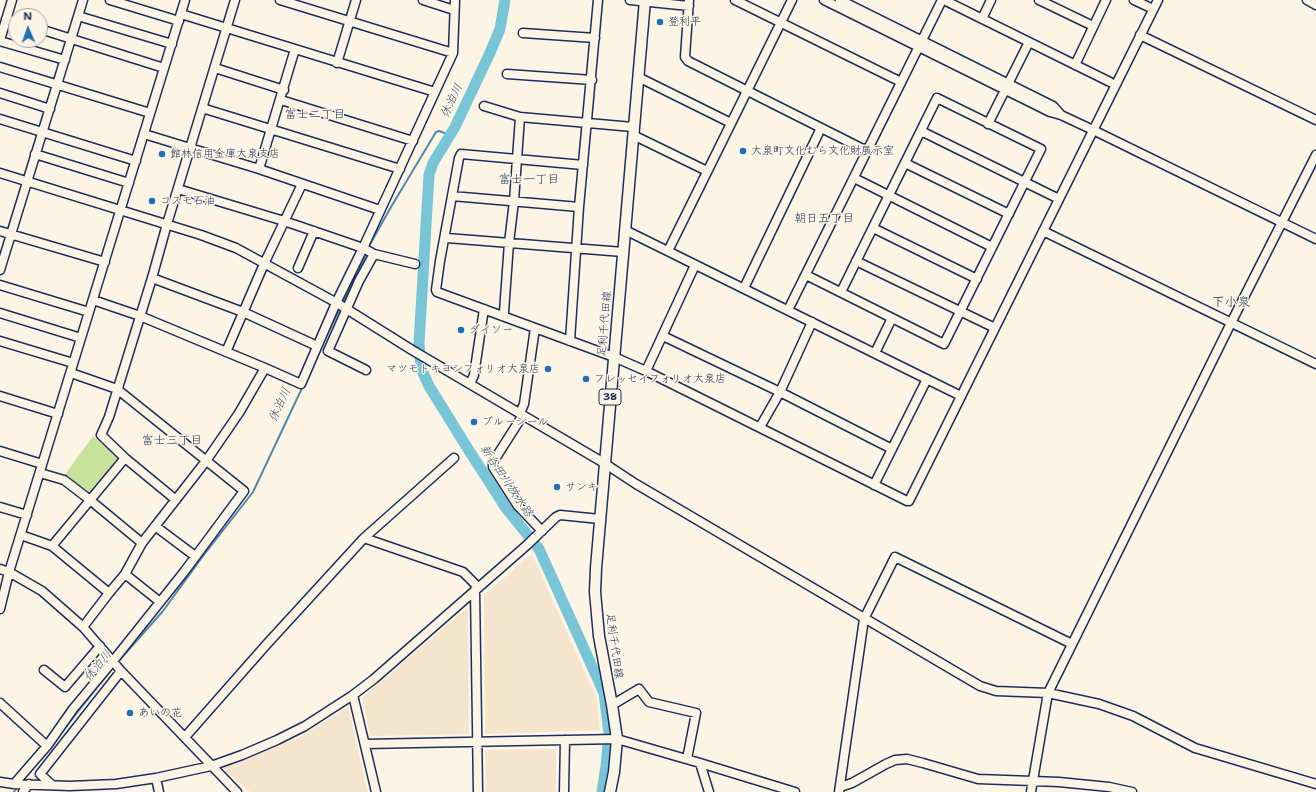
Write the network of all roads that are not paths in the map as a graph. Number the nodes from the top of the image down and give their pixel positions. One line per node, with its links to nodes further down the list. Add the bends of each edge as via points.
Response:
1 (12, 0): 30 (street)
2 (83, 0): 28 (street)
3 (110, 0): 29 (street)
4 (185, 0): 29 (street)
5 (235, 0): 35 (street)
6 (280, 0): 32 (street)
7 (356, 0): 32 (street)
8 (423, 0): 27 (street)
9 (455, 0): 27 (street)
10 (598, 0): 39 (street)
11 (630, 0): 23 (street)
12 (735, 0): 33 (street)
13 (792, 0): 33 (street)
14 (824, 0): 44 (street)
15 (840, 0): 44 (street)
16 (944, 0): 31 (street); 44 (street)
17 (992, 0): 31 (street)
18 (1039, 0): 34 (street)
19 (1106, 0): 34 (street)
20 (1134, 0): 26 (street)
21 (1158, 0): 26 (street)
22 (1307, 0): 25 (street)
23 (645, 1): 24 (street); 54 (main road, 足利千代田線 / 38)
24 (689, 3): 61 (street, via 686,60)
25 (1316, 5)
26 (1153, 9): 38 (street)
27 (454, 10): 46 (street)
28 (78, 16): 40 (street); 43 (street)
29 (180, 18): 35 (street); 43 (street)
30 (6, 19): 41 (street)
31 (982, 19): 42 (street)
32 (350, 22): 46 (street); 48 (street)
33 (781, 23): 56 (street); 61 (street)
34 (1093, 26): 49 (street)
35 (227, 29): 45 (street); 52 (street)
36 (48, 32): 40 (street)
37 (523, 33): 39 (street)
38 (1140, 35): 71 (street); 77 (street)
39 (595, 38): 55 (street)
40 (71, 39): 47 (street); 51 (street)
41 (0, 41): 47 (street)
42 (1029, 42): 49 (street); 59 (street)
43 (172, 44): 51 (street)
44 (920, 44): 56 (street); 59 (street)
45 (295, 50): 48 (street); 60 (street)
46 (453, 53): 62 (street)
47 (65, 60): 58 (street)
48 (337, 63): 62 (street)
49 (1075, 65): 57 (street)
50 (0, 67): 58 (street)
51 (164, 68): 68 (street)
52 (215, 68): 60 (street); 66 (street)
53 (507, 74): 55 (street)
54 (638, 76): 73 (street); 78 (main road, 足利千代田線 / 38)
55 (592, 80): 72 (street)
56 (901, 82): 84 (street)
57 (1110, 82)
58 (57, 85): 67 (street); 68 (street)
59 (1007, 86): 74 (street); 77 (street, via 1050,112)
60 (284, 90): 64 (street)
61 (748, 91): 73 (street); 75 (street)
62 (435, 92): 82 (street)
63 (0, 93): 67 (street)
64 (281, 100): 76 (street); 82 (street)
65 (484, 106): 69 (street)
66 (202, 108): 76 (street); 83 (street)
67 (50, 109): 80 (street)
68 (150, 113): 81 (street)
69 (520, 117): 72 (street); 87 (street)
70 (0, 119): 80 (street)
71 (1316, 120)
72 (588, 123): 78 (street); 90 (street)
73 (731, 123): 93 (street)
74 (988, 124): 79 (street, via 937,98); 97 (street, via 1041,149)
75 (821, 128): 84 (street); 138 (street)
76 (272, 130): 91 (street); 92 (street)
77 (1093, 130): 103 (street); 110 (street)
78 (633, 131): 93 (street); 113 (main road, 足利千代田線 / 38)
79 (921, 131): 89 (street); 97 (street)
80 (42, 132): 85 (street); 88 (street)
81 (144, 134): 83 (street); 88 (street)
82 (412, 141): 92 (street)
83 (190, 148): 91 (street); 100 (street)
84 (867, 151): 95 (street)
85 (35, 154): 96 (street); 98 (street)
86 (1316, 155): 110 (street)
87 (516, 160): 90 (street); 101 (street, via 461,154); 104 (street)
88 (136, 161): 98 (street)
89 (905, 163): 102 (street); 108 (street)
90 (583, 165): 105 (street)
91 (259, 169): 99 (street)
92 (400, 169): 107 (street)
93 (707, 171): 124 (street)
94 (0, 173): 96 (street)
95 (854, 178): 102 (street); 134 (street)
96 (27, 181): 106 (street); 117 (street)
97 (1025, 182): 103 (street); 108 (street)
98 (129, 183): 106 (street)
99 (302, 184): 107 (street); 109 (street)
100 (178, 189): 109 (street); 111 (street)
101 (452, 196): 104 (street); 142 (street, via 436,290)
102 (889, 196): 112 (street); 121 (street)
103 (1059, 199): 116 (street)
104 (514, 201): 105 (street); 120 (street)
105 (579, 207): 123 (street)
106 (121, 210): 111 (street); 128 (street)
107 (380, 210): 122 (street)
108 (1009, 214): 121 (street)
109 (284, 221): 115 (street); 129 (street)
110 (1282, 223): 119 (street); 152 (street)
111 (167, 224): 129 (street, via 236,248); 135 (street)
112 (873, 228): 127 (street); 136 (street)
113 (625, 230): 124 (street); 125 (main road, 足利千代田線 / 38)
114 (0, 231): 117 (street)
115 (314, 231): 122 (street); 132 (street)
116 (1043, 231): 152 (street); 154 (street)
117 (11, 235): 128 (street); 133 (street)
118 (447, 238): 120 (street)
119 (1316, 239)
120 (509, 243): 123 (street); 149 (street)
121 (992, 247): 136 (street)
122 (363, 248): 126 (street); 141 (street)
123 (577, 248): 125 (street); 158 (street)
124 (668, 251): 131 (street)
125 (623, 252): 162 (main road, 足利千代田線 / 38)
126 (374, 254): 130 (street); 141 (street)
127 (856, 261): 139 (street); 144 (street)
128 (104, 262): 140 (street)
129 (264, 264): 141 (street); 146 (street)
130 (415, 264)
131 (695, 265): 138 (street); 155 (street)
132 (298, 268)
133 (0, 270)
134 (806, 275): 139 (street); 143 (street)
135 (152, 278): 146 (street); 148 (street)
136 (977, 279): 144 (street)
137 (0, 285): 145 (street)
138 (744, 288): 143 (street)
139 (841, 292): 150 (street)
140 (93, 300): 145 (street); 148 (street)
141 (341, 306): 159 (street); 166 (street, via 328,351); 170 (street)
142 (484, 309): 149 (street); 170 (street, via 474,375)
143 (788, 310): 151 (street)
144 (961, 311): 150 (street, via 944,344); 154 (street)
145 (89, 312): 156 (street)
146 (243, 312): 159 (street); 160 (street)
147 (0, 313): 156 (street)
148 (140, 316): 160 (street); 171 (street)
149 (503, 316): 153 (street)
150 (892, 318): 161 (street)
151 (812, 322): 161 (street); 172 (street)
152 (1231, 322): 164 (street); 208 (street)
153 (535, 328): 158 (street); 176 (street)
154 (995, 328): 174 (street)
155 (663, 336): 167 (street); 172 (street)
156 (81, 338): 163 (street)
157 (0, 341): 163 (street)
158 (570, 341): 162 (street)
159 (317, 346): 165 (street, via 301,384)
160 (226, 352): 165 (street)
161 (875, 353): 169 (street)
162 (614, 357): 167 (street); 183 (main road, 足利千代田線 / 38)
163 (73, 363): 168 (street)
164 (1316, 364)
165 (265, 368): 182 (street, via 239,414)
166 (366, 370)
167 (646, 371): 177 (street)
168 (70, 373): 171 (street); 175 (street)
169 (927, 379): 174 (street); 178 (street)
170 (470, 384): 176 (street)
171 (117, 389): 180 (street, via 101,435); 182 (street)
172 (780, 392): 177 (street); 178 (street)
173 (0, 396): 175 (street)
174 (961, 396): 186 (street, via 909,501)
175 (58, 414): 184 (street)
176 (522, 414): 183 (street); 193 (street, via 493,467)
177 (760, 427): 186 (street)
178 (892, 449): 186 (street)
179 (0, 451): 184 (street)
180 (125, 458): 187 (street); 188 (street)
181 (454, 458): 195 (street)
182 (206, 461): 188 (street); 198 (street, via 244,491)
183 (604, 463): 191 (main road, 足利千代田線 / 38); 206 (street)
184 (42, 464): 185 (street)
185 (40, 473): 187 (street, via 64,480); 190 (street)
186 (874, 485)
187 (90, 500): 196 (street); 197 (street)
188 (176, 500): 192 (street)
189 (0, 507): 190 (street)
190 (27, 515): 194 (street)
191 (600, 519): 193 (street, via 560,515); 215 (main road, 足利千代田線 / 38, via 595,592 599,636)
192 (155, 526): 196 (street); 198 (street)
193 (539, 534): 202 (street)
194 (20, 535): 197 (street); 200 (street)
195 (364, 538): 202 (street, via 463,572); 216 (street)
196 (142, 543): 201 (street)
197 (52, 546): 203 (street)
198 (195, 556): 204 (street)
199 (0, 569): 200 (street)
200 (9, 572): 205 (street); 207 (street, via 42,591)
201 (125, 574): 203 (street); 204 (street)
202 (477, 589): 213 (street); 219 (street)
203 (108, 592): 207 (street)
204 (160, 602): 210 (street)
205 (0, 609)
206 (864, 619): 208 (street, via 895,557); 212 (street, via 980,686 996,691); 232 (street)
207 (82, 627): 209 (street)
208 (1072, 644): 212 (street)
209 (100, 646): 210 (street); 211 (street, via 65,687)
210 (118, 667): 216 (street); 221 (street, via 73,709); 228 (street, via 40,774)
211 (44, 670)
212 (1048, 693): 227 (street); 230 (street, via 1099,704 1133,716 1195,748)
213 (353, 695): 220 (street); 224 (street, via 278,740)
214 (0, 703): 221 (street)
215 (612, 705): 217 (main road, 足利千代田線 / 38); 222 (street, via 639,689 649,702 696,714)
216 (185, 737): 224 (street)
217 (616, 739): 218 (street); 222 (street); 238 (main road, 足利千代田線 / 38)
218 (564, 740): 219 (street); 237 (street)
219 (477, 742): 220 (street); 236 (street)
220 (365, 744): 235 (street)
221 (47, 746): 229 (street, via 30,767 28,766)
222 (687, 759): 223 (street)
223 (700, 763): 239 (street); 240 (street)
224 (211, 766): 225 (street); 234 (street)
225 (156, 778): 231 (street); 233 (street)
226 (0, 782): 229 (street)
227 (1033, 782): 232 (street, via 978,779 907,759 886,764); 241 (street); 242 (street, via 1109,787)
228 (52, 785): 229 (street); 231 (street)
229 (22, 786)
230 (1315, 787)
231 (70, 789)
232 (840, 789)
233 (159, 792)
234 (237, 792)
235 (376, 792)
236 (478, 792)
237 (564, 792)
238 (610, 792)
239 (709, 792)
240 (795, 792)
241 (1031, 792)
242 (1132, 792)

